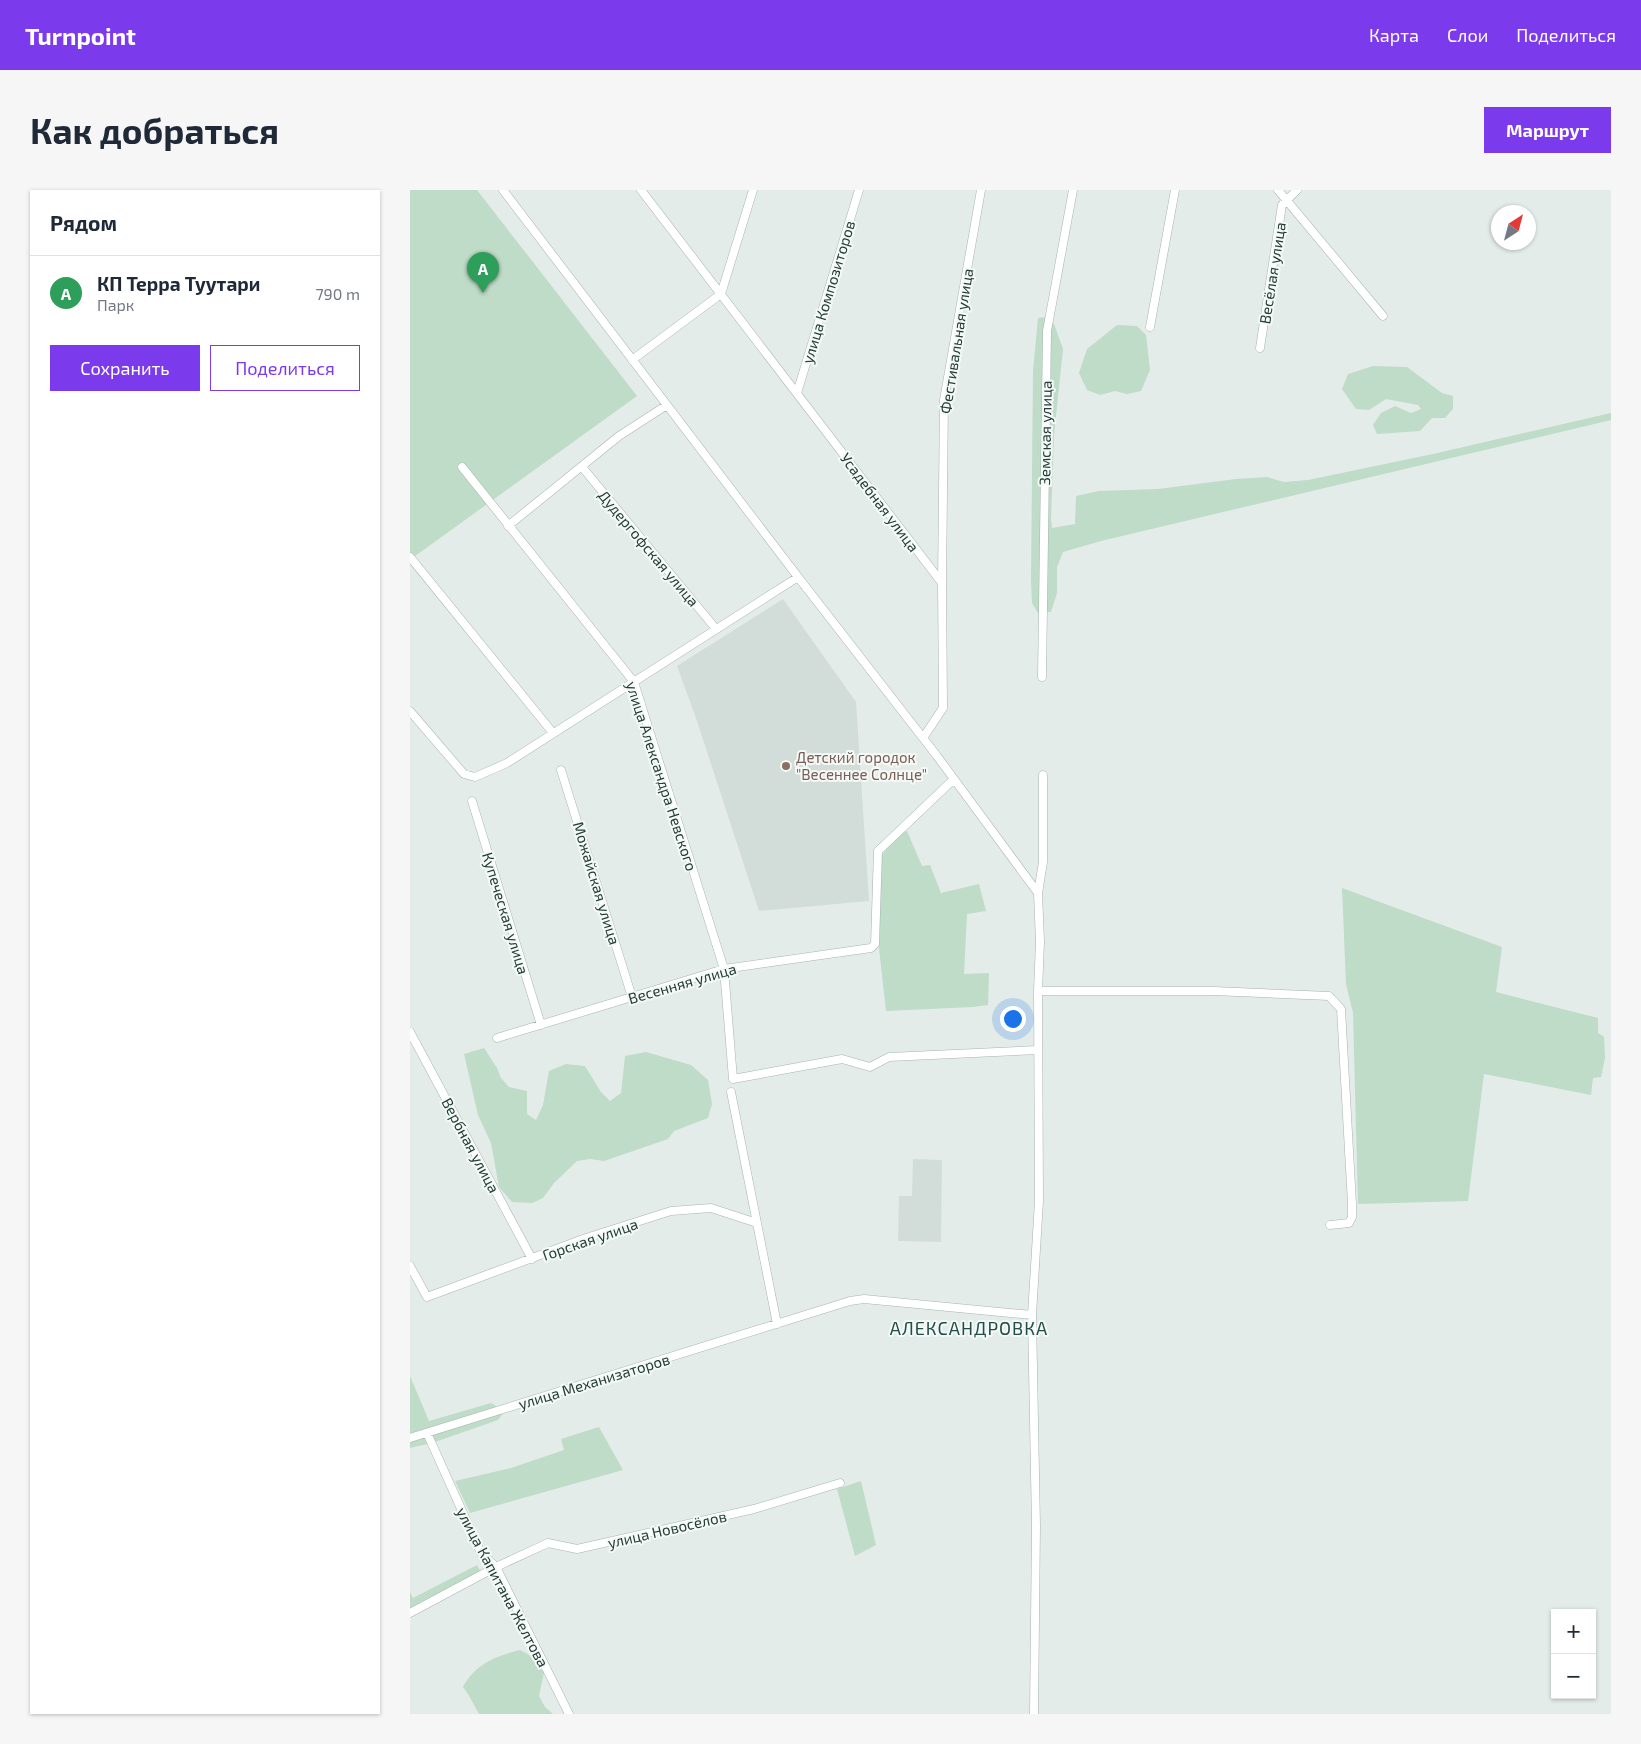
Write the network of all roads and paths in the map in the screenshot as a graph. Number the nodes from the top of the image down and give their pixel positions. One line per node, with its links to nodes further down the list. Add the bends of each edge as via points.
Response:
1 (503, 190): 15 (street)
2 (641, 190): 11 (street, Усадебная улица)
3 (753, 190): 11 (street)
4 (859, 190): 16 (street, улица Композиторов)
5 (981, 190): 23 (street, Фестивальная улица, via 944,400)
6 (1073, 190): 25 (street, Земская улица, via 1047,331)
7 (1175, 190): 13 (street)
8 (1278, 190): 10 (street)
9 (1297, 190): 10 (street)
10 (1287, 200): 12 (street); 14 (street, Весёлая улица, via 1282,205)
11 (720, 294): 15 (street); 16 (street, Усадебная улица)
12 (1383, 316)
13 (1150, 327)
14 (1260, 348)
15 (632, 360): 17 (street)
16 (797, 393): 23 (street, Усадебная улица)
17 (667, 405): 19 (street, via 619,436); 22 (street)
18 (462, 467): 20 (street, улица Александра Невского)
19 (582, 467): 20 (street); 24 (street, Дудергофская улица)
20 (508, 526): 26 (street, улица Александра Невского)
21 (410, 557): 28 (street)
22 (798, 577): 24 (street); 29 (street)
23 (942, 583): 29 (street, via 943,708)
24 (716, 629): 26 (street)
25 (1042, 677)
26 (634, 682): 28 (street); 35 (street, улица Александра Невского)
27 (410, 711): 28 (street, via 464,774 475,778 507,763)
28 (553, 733)
29 (923, 738): 32 (street)
30 (561, 770): 37 (street, Можайская улица)
31 (1043, 775): 34 (street, via 1043,862)
32 (954, 779): 34 (street); 35 (street, Весенняя улица, via 878,851 875,944 871,948)
33 (472, 801): 38 (street, Купеческая улица)
34 (1038, 893): 36 (street)
35 (724, 969): 37 (street, Весенняя улица); 41 (street, улица Александра Невского, via 733,1080 842,1060 870,1067 889,1057)
36 (1038, 990): 41 (street); 44 (street, via 1214,991 1329,996 1341,1009 1352,1204 1349,1223)
37 (632, 997): 38 (street, Весенняя улица)
38 (541, 1025): 40 (street, Весенняя улица)
39 (410, 1032): 45 (street, Вербная улица)
40 (497, 1038)
41 (1038, 1050): 47 (street, via 1039,1201)
42 (731, 1092): 43 (street)
43 (757, 1222): 45 (street, Горская улица, via 711,1208 671,1211); 48 (street)
44 (1330, 1225)
45 (532, 1259): 46 (street, Горская улица, via 427,1297)
46 (410, 1266)
47 (1032, 1315): 48 (street, улица Механизаторов, via 864,1299); 55 (street, via 1036,1526)
48 (777, 1324): 49 (street, улица Механизаторов)
49 (427, 1433): 50 (street, улица Механизаторов); 52 (street, улица Капитана Желтова, via 481,1553)
50 (410, 1438)
51 (840, 1483): 52 (street, улица Новосёлов, via 754,1509 577,1549 548,1543)
52 (496, 1567): 53 (street, улица Новосёлов); 54 (street, улица Капитана Желтова)
53 (410, 1613)
54 (569, 1714)
55 (1034, 1714)

